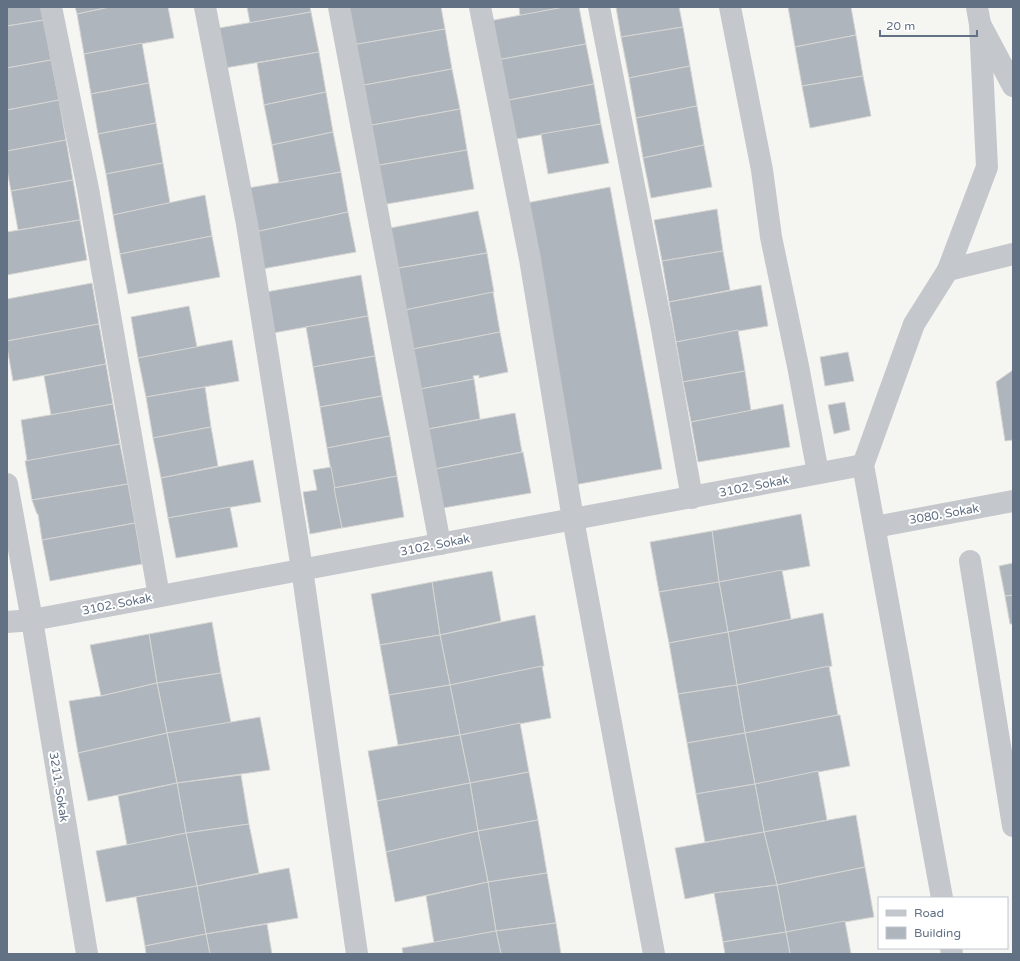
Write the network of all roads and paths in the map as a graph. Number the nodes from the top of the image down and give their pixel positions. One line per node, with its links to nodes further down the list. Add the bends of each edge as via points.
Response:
1 (51, 7): 21 (street, via 88,189)
2 (205, 7): 20 (street, via 248,224)
3 (339, 7): 18 (street)
4 (480, 7): 16 (street, via 530,259)
5 (599, 7): 14 (street)
6 (730, 7): 12 (street, via 762,170 771,237)
7 (979, 16): 8 (street); 10 (street, via 987,167)
8 (1013, 86)
9 (1013, 254): 10 (street)
10 (948, 270): 11 (street, via 914,324)
11 (863, 465): 12 (street, 3102. Sokak); 17 (street)
12 (818, 473): 14 (street, 3102. Sokak)
13 (7, 484): 22 (street, 3211. Sokak)
14 (692, 498): 16 (street, 3102. Sokak)
15 (1013, 501): 17 (street, 3080. Sokak)
16 (573, 519): 18 (street, 3102. Sokak); 29 (street)
17 (875, 527): 26 (street)
18 (440, 544): 20 (street, 3102. Sokak)
19 (970, 561): 24 (street)
20 (302, 569): 21 (street, 3102. Sokak); 28 (street)
21 (159, 596): 22 (street, 3102. Sokak)
22 (32, 620): 23 (street, 3102. Sokak); 27 (street, 3211. Sokak)
23 (7, 622)
24 (1008, 758): 25 (street)
25 (1013, 826)
26 (942, 897)
27 (87, 954)
28 (357, 954)
29 (654, 954)

